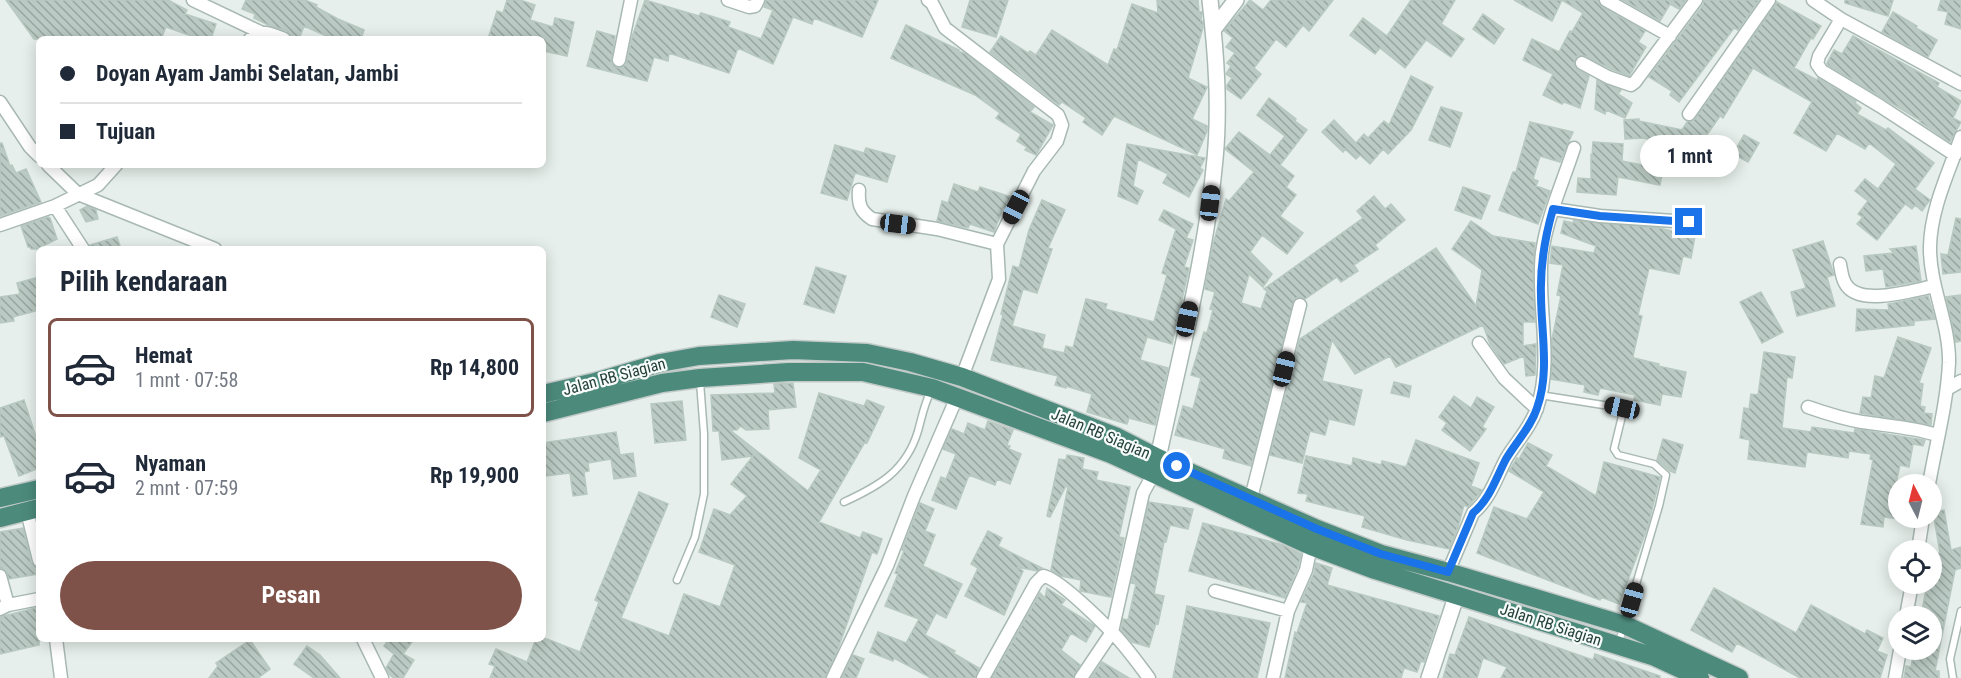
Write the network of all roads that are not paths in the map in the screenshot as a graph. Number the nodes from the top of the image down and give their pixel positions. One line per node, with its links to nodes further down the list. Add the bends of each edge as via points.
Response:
1 (193, 0): 14 (street)
2 (631, 0): 17 (street)
3 (728, 0): 4 (street, via 749,7)
4 (758, 0)
5 (928, 0): 34 (street, via 945,28 1058,115 1062,125 1057,141 1034,171)
6 (1210, 0): 13 (street)
7 (1236, 0): 13 (street)
8 (1606, 0): 16 (street)
9 (1696, 0): 16 (street)
10 (1769, 0): 21 (street)
11 (1813, 0): 12 (street)
12 (1841, 19): 19 (street); 25 (street, via 1819,56 1817,64 1822,71)
13 (1213, 30): 53 (street, via 1218,80 1208,215)
14 (255, 35): 15 (street, via 265,31)
15 (277, 36)
16 (1670, 36): 18 (street, via 1631,85)
17 (618, 60)
18 (1582, 63)
19 (1961, 84)
20 (0, 102): 24 (street)
21 (1689, 114)
22 (1961, 137): 25 (street)
23 (1575, 148): 31 (street)
24 (36, 153)
25 (1955, 155): 38 (street, via 1932,225 1930,247)
26 (51, 168): 29 (street)
27 (113, 168): 29 (street, via 98,185)
28 (859, 190): 34 (street, via 858,204 872,219)
29 (78, 194): 30 (street); 36 (street)
30 (55, 206): 33 (street); 35 (street)
31 (1553, 209): 32 (street); 47 (street, via 1542,254 1544,365)
32 (1689, 222)
33 (0, 225)
34 (997, 244): 41 (street, via 999,279)
35 (81, 246)
36 (208, 246)
37 (1840, 264): 38 (street, via 1845,283 1860,295 1881,296)
38 (1935, 285): 45 (street, via 1949,360)
39 (1300, 305): 57 (street)
40 (1479, 343): 50 (street, via 1504,378)
41 (962, 377): 46 (highway, Jalan RB Siagian, via 867,354 794,350 699,356); 53 (highway, Jalan RB Siagian, via 1117,437)
42 (700, 378): 44 (highway, Jalan RB Siagian, via 863,372); 51 (highway, Jalan RB Siagian, via 662,383); 65 (lane, via 704,494 695,537)
43 (1961, 381): 45 (street)
44 (932, 388): 48 (highway, Jalan RB Siagian); 58 (lane, via 918,433 894,474)
45 (1947, 389): 52 (street)
46 (546, 393)
47 (1540, 395): 50 (street); 72 (lane, via 1622,408 1614,449 1618,454 1654,464 1666,476)
48 (957, 396): 53 (highway, Jalan RB Siagian, via 1111,454); 80 (street, via 887,566)
49 (1808, 407): 52 (street)
50 (1537, 410): 63 (street, via 1489,494 1473,513)
51 (546, 412)
52 (1937, 435): 54 (street)
53 (1156, 466): 57 (highway, Jalan RB Siagian); 62 (highway, Jalan RB Siagian); 73 (street, via 1143,493)
54 (1931, 474)
55 (36, 490): 56 (highway)
56 (0, 498)
57 (1251, 498): 63 (highway, Jalan RB Siagian, via 1381,554)
58 (844, 502)
59 (33, 509): 60 (highway); 61 (street)
60 (0, 518)
61 (36, 534)
62 (1311, 546): 67 (highway, Jalan RB Siagian); 70 (street, via 1306,570)
63 (1448, 572): 72 (highway, Jalan RB Siagian)
64 (0, 576): 69 (street)
65 (677, 580)
66 (1215, 591): 70 (street)
67 (1458, 594): 76 (highway, Jalan RB Siagian); 85 (street)
68 (36, 600): 69 (street)
69 (4, 607)
70 (1288, 611): 84 (street)
71 (1961, 611): 89 (lane, via 1950,659)
72 (1625, 625): 76 (lane); 87 (highway, Jalan RB Siagian)
73 (1112, 632): 81 (street, via 1061,585 1043,576); 82 (street); 83 (street)
74 (57, 642): 78 (street)
75 (364, 642): 79 (street)
76 (1617, 645): 86 (highway, Jalan RB Siagian)
77 (1898, 660): 88 (street)
78 (61, 678)
79 (382, 678)
80 (833, 678)
81 (983, 678)
82 (1081, 678)
83 (1149, 678)
84 (1273, 678)
85 (1430, 678)
86 (1700, 678)
87 (1739, 678)
88 (1895, 678)
89 (1953, 678)

